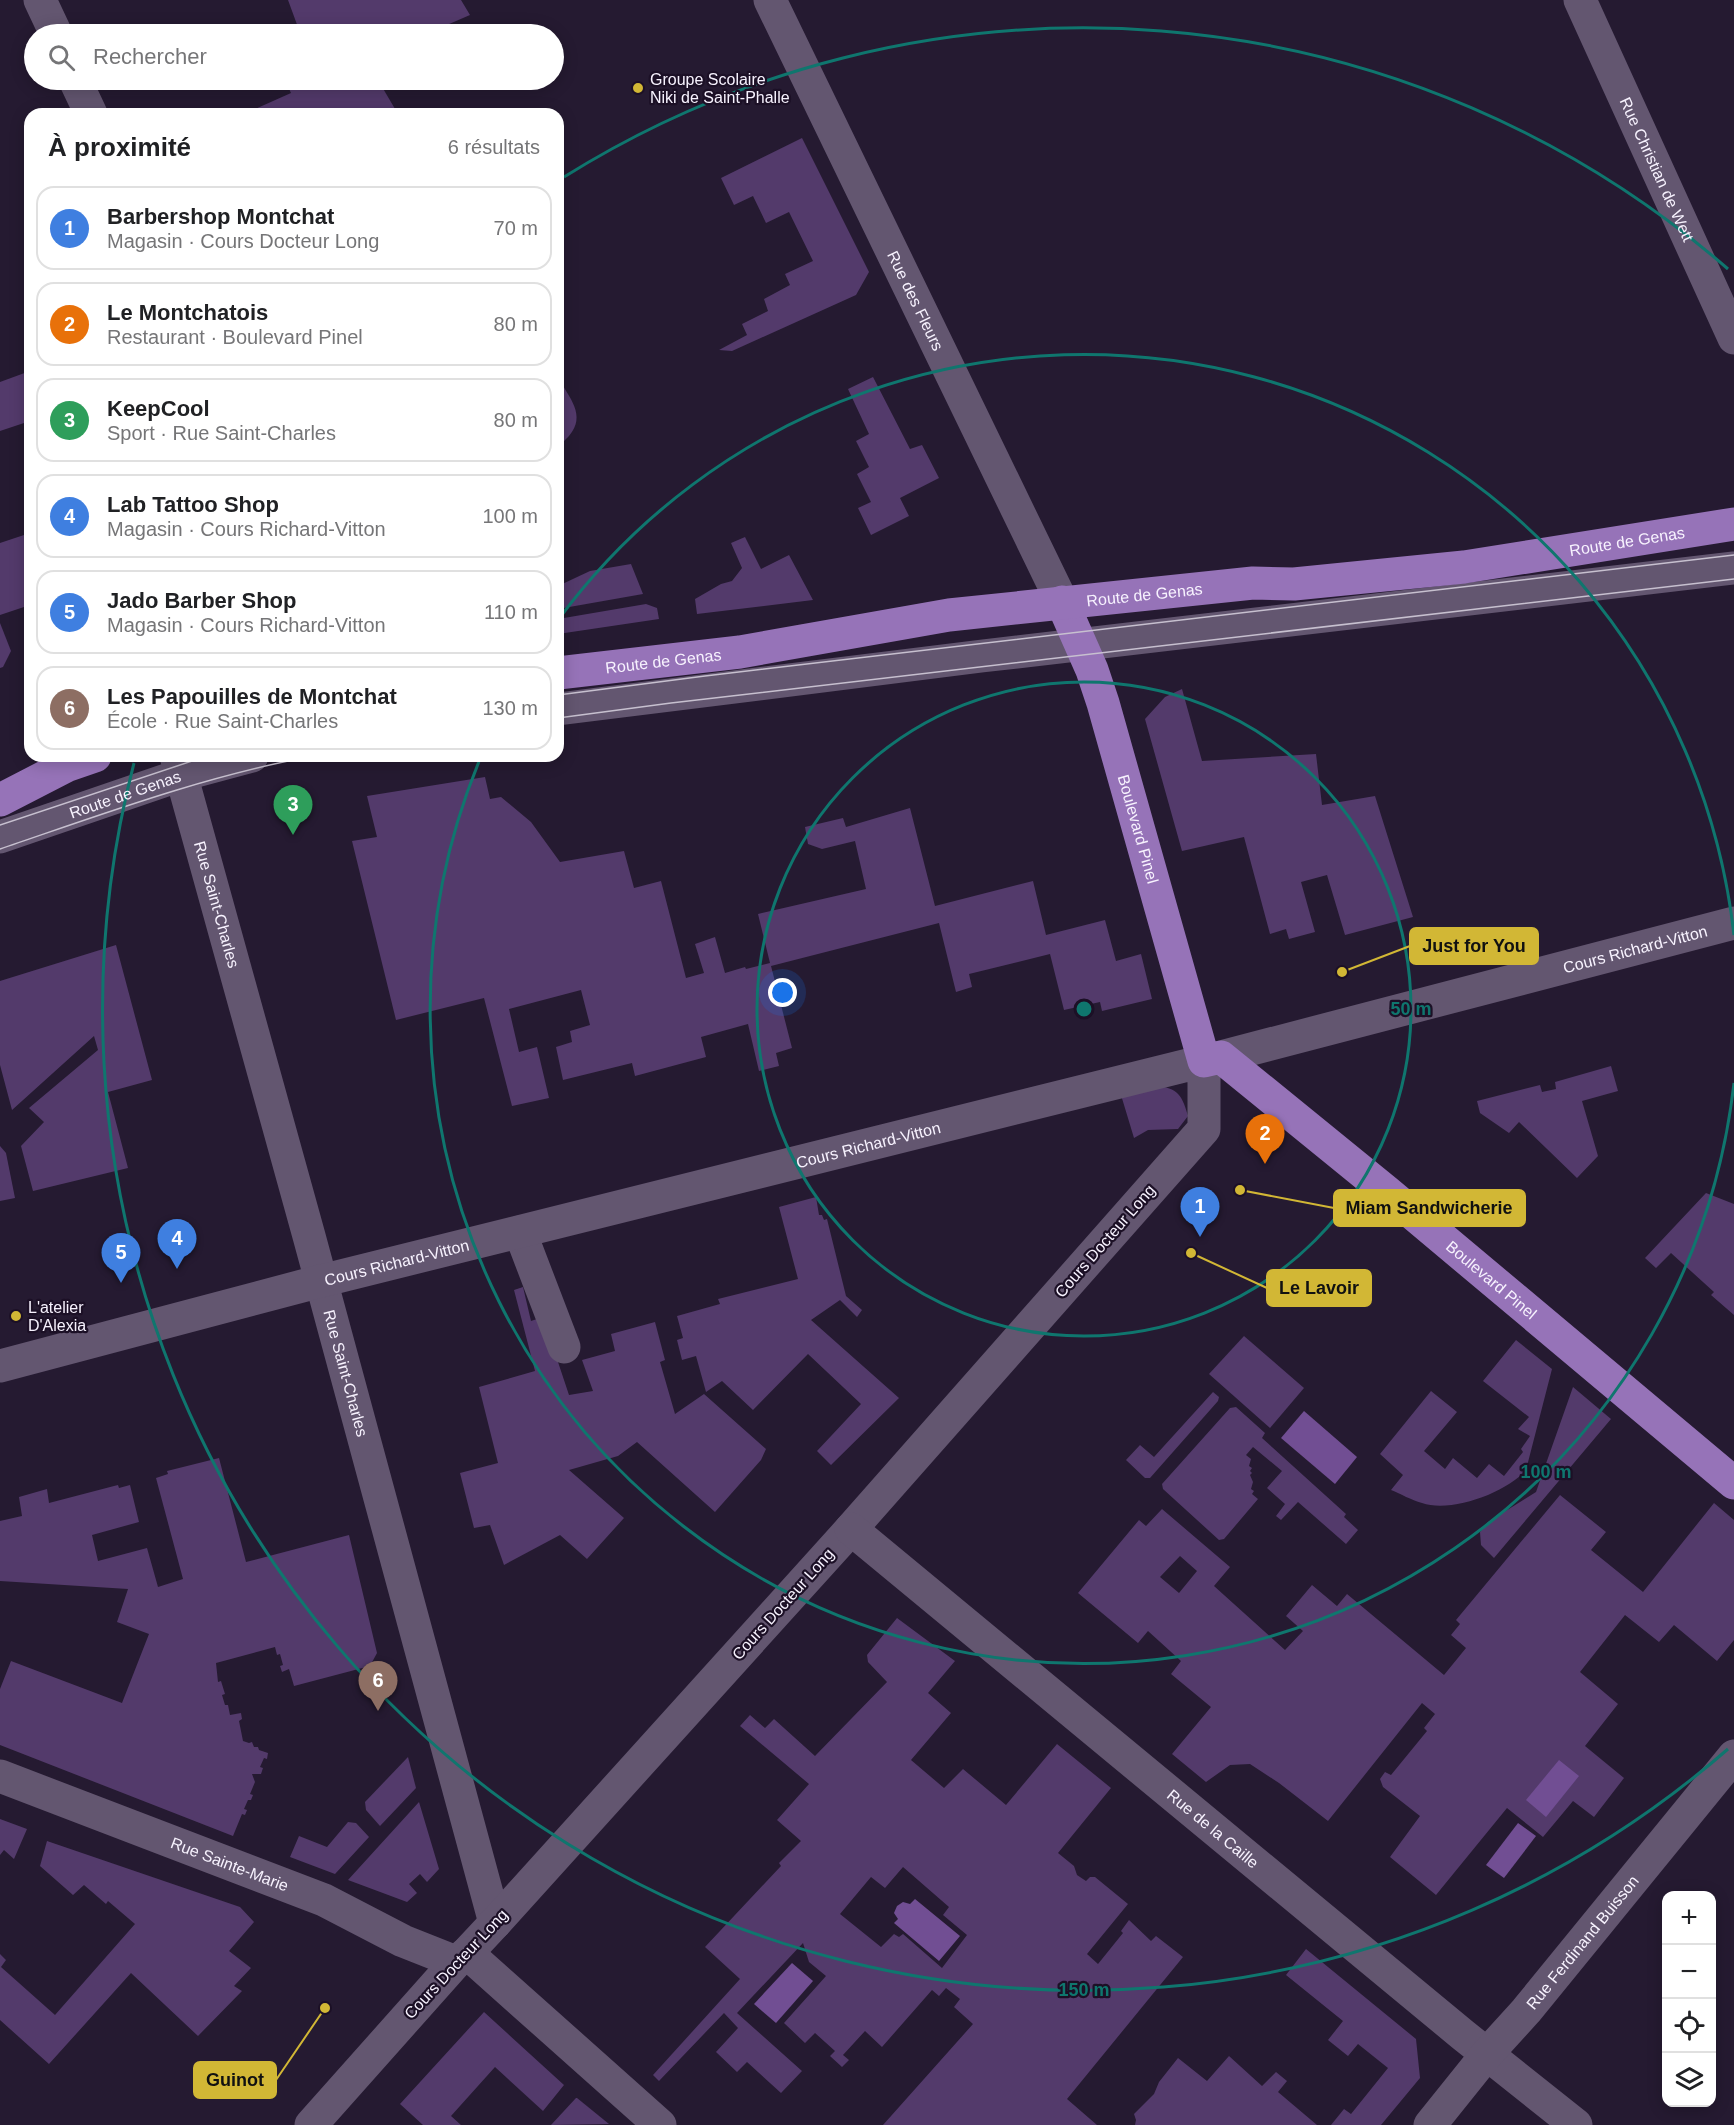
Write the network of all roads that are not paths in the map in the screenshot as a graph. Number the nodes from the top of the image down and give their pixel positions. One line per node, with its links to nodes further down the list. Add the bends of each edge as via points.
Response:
1 (40, 0): 4 (street)
2 (770, 0): 10 (street, Rue des Fleurs)
3 (1580, 0): 7 (street, Rue Christian de Wett)
4 (51, 24)
5 (80, 90): 6 (street)
6 (88, 108)
7 (1734, 338)
8 (1734, 524): 10 (main road, Route de Genas, via 1464,567)
9 (1734, 568): 11 (street, Route de Genas)
10 (1062, 602): 11 (main road, Boulevard Pinel); 12 (main road, Route de Genas, via 949,615 740,652)
11 (1081, 645): 13 (street, Route de Genas); 20 (main road, Boulevard Pinel, via 1103,703)
12 (564, 672)
13 (564, 708)
14 (78, 762): 17 (main road)
15 (203, 762): 16 (street, Route de Genas)
16 (178, 765): 18 (street, Route de Genas); 22 (street, Rue Saint-Charles)
17 (0, 800)
18 (0, 837)
19 (1734, 923): 20 (street, Cours Richard-Vitton)
20 (1212, 1059): 21 (street, Cours Richard-Vitton); 25 (main road, Boulevard Pinel, via 1387,1192); 26 (street, Cours Docteur Long, via 1204,1129)
21 (520, 1232): 22 (street, Cours Richard-Vitton); 23 (street)
22 (321, 1281): 24 (street, Cours Richard-Vitton); 29 (street, Rue Saint-Charles)
23 (564, 1347)
24 (0, 1366)
25 (1734, 1483)
26 (851, 1529): 29 (street, Cours Docteur Long); 31 (street, Rue de la Caille)
27 (1734, 1756): 31 (street, Rue Ferdinand Buisson)
28 (0, 1776): 30 (street, Rue Sainte-Marie, via 324,1900 403,1941)
29 (495, 1923): 30 (street, Cours Docteur Long)
30 (462, 1957): 32 (street, Cours Docteur Long); 33 (street, Rue Sainte-Marie)
31 (1487, 2054): 34 (street, Rue Ferdinand Buisson); 35 (street, Rue de la Caille)
32 (310, 2125)
33 (660, 2125)
34 (1430, 2125)
35 (1576, 2125)

